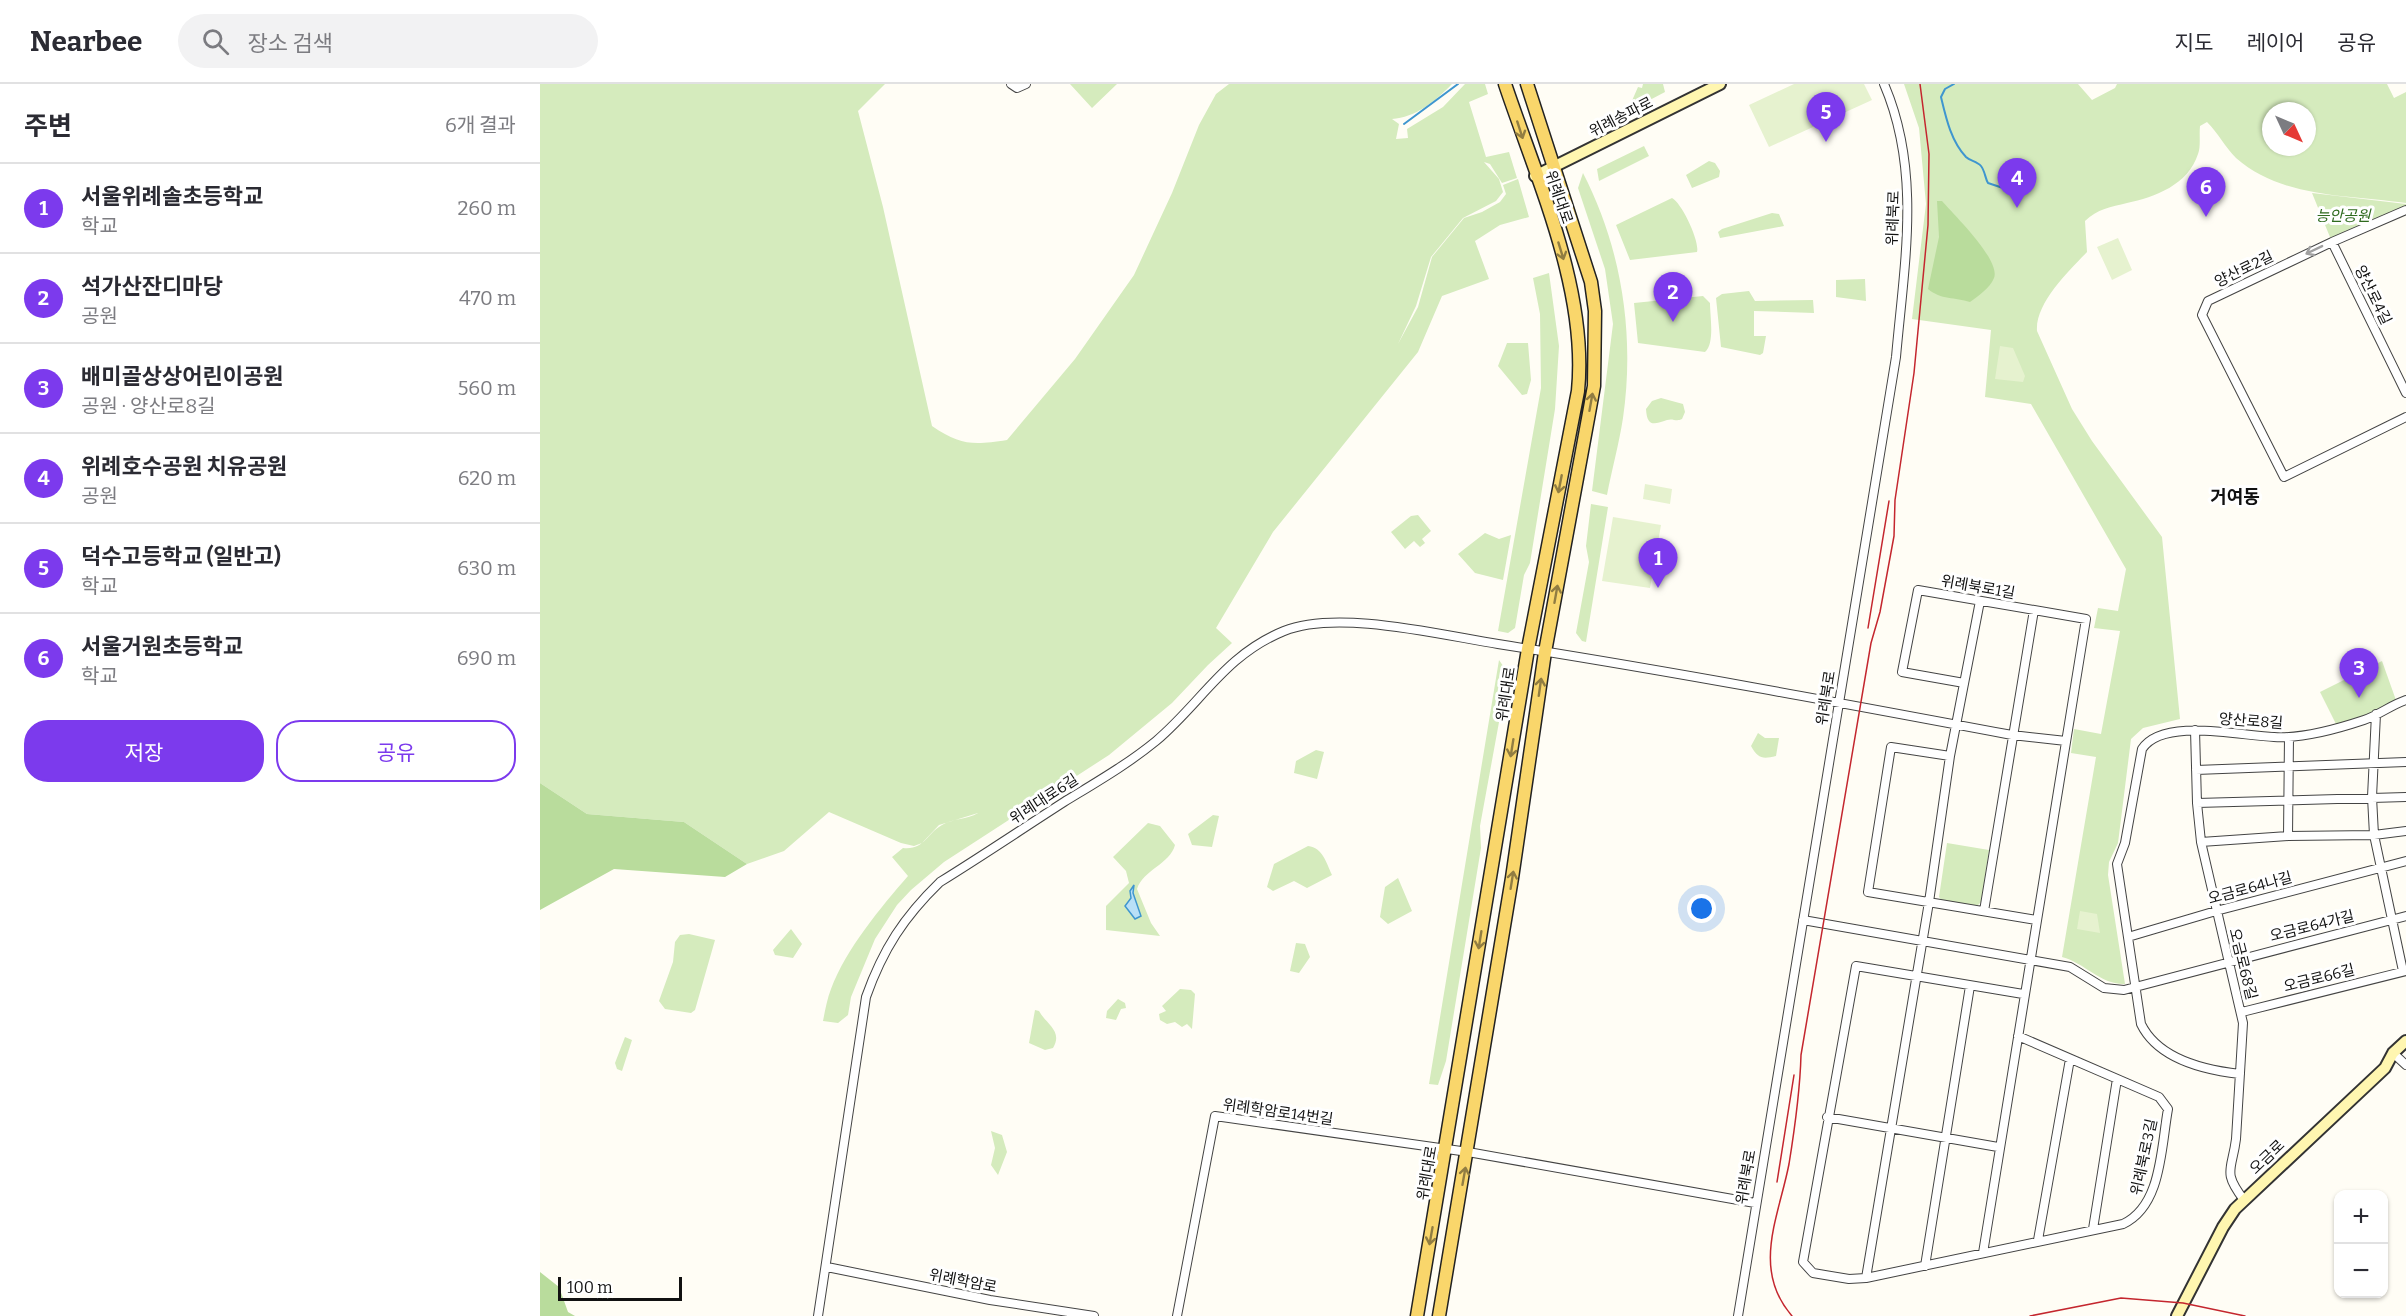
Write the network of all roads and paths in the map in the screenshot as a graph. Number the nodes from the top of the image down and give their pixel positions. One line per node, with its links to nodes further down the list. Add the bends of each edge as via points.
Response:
1 (1011, 84): 2 (street, via 1017,88)
2 (1026, 84)
3 (1505, 84): 8 (main road, 위례대로, one-way to 8)
4 (1527, 84): 7 (main road, 위례대로)
5 (1720, 84): 7 (main road, 위례송파로)
6 (1884, 84): 19 (street, 위례북로, via 1904,147 1909,211 1896,357)
7 (1554, 167): 8 (main road, 위례송파로); 16 (main road, 위례대로, one-way to 7, via 1594,386 1595,341 1591,282)
8 (1535, 176): 15 (main road, 위례대로, one-way to 15, via 1573,295 1581,359)
9 (2406, 210): 10 (street, 양산로2길)
10 (2332, 242): 11 (street, 양산로4길); 12 (street, 양산로2길, one-way to 12, via 2208,301 2202,315 2284,477)
11 (2406, 393)
12 (2406, 417)
13 (1980, 601): 14 (street, 위례북로1길); 17 (street); 17 (street, 위례북로1길, via 1918,590 1902,672)
14 (2034, 610): 23 (street, 위례북로1길); 25 (street, 위례북로1길, via 2086,619)
15 (1528, 649): 16 (street, 위례대로6길); 69 (main road, 위례대로, one-way to 69); 77 (street, 위례대로6길, via 1347,622 1283,631 1243,652 1158,739 1127,763 940,882 900,927 879,960 866,997)
16 (1545, 652): 19 (street, 위례대로6길); 70 (main road, 위례대로, one-way to 16)
17 (1964, 683): 21 (street)
18 (2406, 700): 20 (street, 양산로8길)
19 (1839, 703): 21 (street); 45 (street, 위례북로)
20 (2376, 714): 24 (street, 양산로8길); 28 (street)
21 (1956, 724): 23 (street); 26 (street)
22 (2195, 730): 24 (street, 양산로8길); 30 (street, 오금로68길); 48 (street, 양산로8길, via 2161,735 2142,749 2125,843 2117,864)
23 (2012, 735): 25 (street); 43 (street, 위례북로1길)
24 (2289, 737): 29 (street)
25 (2066, 741): 46 (street, 위례북로1길)
26 (1950, 756): 41 (street); 41 (street, via 1891,747 1868,892)
27 (2406, 762): 28 (street)
28 (2374, 763): 29 (street); 31 (street)
29 (2288, 766): 30 (street); 33 (street)
30 (2196, 770): 34 (street, 오금로68길)
31 (2372, 797): 32 (street); 33 (street); 36 (street)
32 (2406, 797)
33 (2287, 799): 34 (street); 37 (street)
34 (2197, 803): 38 (street, 오금로68길)
35 (2406, 831): 36 (street)
36 (2374, 835): 37 (street); 40 (street)
37 (2289, 836): 38 (street)
38 (2201, 842): 42 (street, 오금로68길)
39 (2406, 861): 40 (street, 오금로64나길)
40 (2381, 867): 42 (street, 오금로64나길); 47 (street)
41 (1929, 902): 43 (street); 49 (street)
42 (2216, 910): 48 (street, 오금로64나길); 51 (street, 오금로68길)
43 (1984, 911): 46 (street)
44 (2406, 916): 47 (street, 오금로64가길)
45 (1803, 920): 49 (street); 72 (street, 위례북로)
46 (2036, 920): 50 (street, 위례북로1길)
47 (2392, 920): 51 (street, 오금로64가길); 52 (street, 오금로66길)
48 (2128, 937): 55 (street, 양산로8길)
49 (1922, 940): 50 (street); 53 (street)
50 (2029, 960): 55 (street, 오금로64가길, via 2070,967 2104,988); 56 (street)
51 (2229, 961): 55 (street, 오금로64가길); 57 (street, 오금로68길)
52 (2405, 971): 57 (street, 오금로66길)
53 (1915, 976): 54 (street); 65 (street, 위례북로3길, via 1856,966); 66 (street)
54 (1970, 986): 56 (street); 67 (street)
55 (2135, 988): 63 (street, 양산로8길, via 2141,1024 2157,1047 2217,1071)
56 (2023, 994): 58 (street)
57 (2242, 1012): 63 (street, 오금로68길)
58 (2018, 1036): 61 (street, 위례북로3길); 68 (street)
59 (2406, 1041): 60 (main road, 오금로)
60 (2393, 1053): 62 (street); 71 (main road, 오금로, via 2385,1068)
61 (2070, 1059): 64 (street, 위례북로3길); 74 (street)
62 (2406, 1065)
63 (2240, 1074): 71 (street, 오금로68길, via 2234,1156 2229,1169 2231,1184)
64 (2117, 1079): 73 (street); 73 (street, 위례북로3길, via 2159,1097 2168,1109 2152,1194 2146,1207 2123,1224)
65 (1827, 1117): 66 (street); 78 (street, 위례북로3길, via 1803,1262 1814,1273)
66 (1890, 1127): 67 (street); 78 (street)
67 (1946, 1137): 68 (street); 76 (street)
68 (1998, 1148): 75 (street)
69 (1446, 1150): 70 (street, 위례학암로14번길); 81 (street, 위례학암로14번길, via 1215,1116); 82 (main road, 위례대로, one-way to 82)
70 (1468, 1152): 72 (street, 위례학암로14번길); 83 (main road, 위례대로, one-way to 70)
71 (2244, 1200): 85 (main road, 오금로, via 2223,1227)
72 (1755, 1203): 84 (street, 위례북로)
73 (2093, 1229): 74 (street, 위례북로3길)
74 (2038, 1240): 75 (street, 위례북로3길)
75 (1983, 1253): 76 (street, 위례북로3길)
76 (1925, 1266): 78 (street, 위례북로3길)
77 (827, 1267): 79 (street, 위례대로6길); 80 (street, 위례학암로, via 990,1300)
78 (1866, 1278)
79 (818, 1316)
80 (1094, 1316)
81 (1177, 1316)
82 (1417, 1316)
83 (1439, 1316)
84 (1738, 1316)
85 (2177, 1316)

